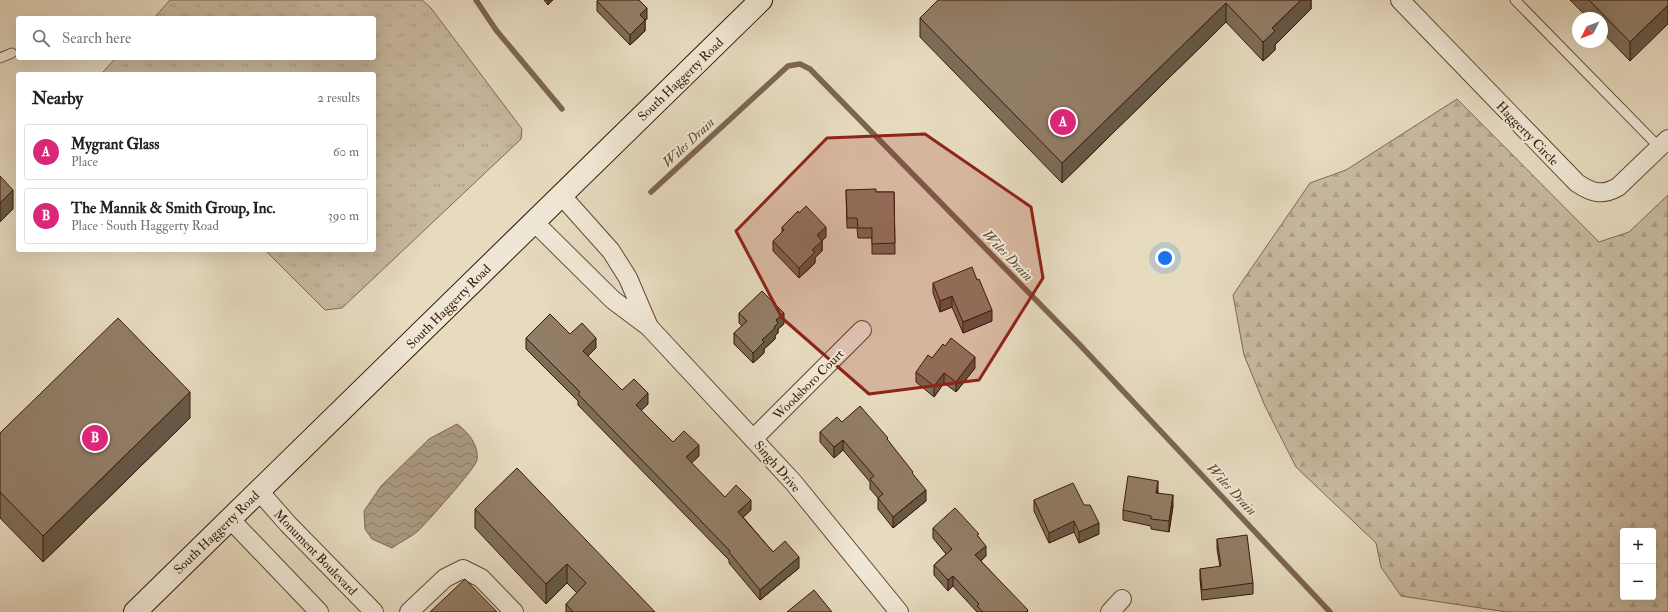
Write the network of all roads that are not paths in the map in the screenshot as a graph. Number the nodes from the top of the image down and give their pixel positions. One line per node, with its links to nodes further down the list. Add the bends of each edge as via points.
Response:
1 (761, 0): 7 (main road, South Haggerty Road)
2 (1400, 0): 6 (street, Haggerty Circle, via 1577,183 1589,191 1609,192 1618,187)
3 (1515, 0): 6 (lane)
4 (12, 53): 5 (lane)
5 (0, 58)
6 (1664, 143)
7 (561, 195): 8 (main road, South Haggerty Road); 9 (street, Singh Drive, via 611,251 628,278)
8 (534, 221): 9 (street, Singh Drive, via 613,300); 12 (main road, South Haggerty Road)
9 (649, 327): 11 (street, Singh Drive)
10 (862, 330): 11 (street, Woodsboro Court)
11 (753, 439): 19 (street, Singh Drive, via 793,482)
12 (259, 491): 13 (main road, South Haggerty Road); 16 (street, Monument Boulevard)
13 (230, 519): 14 (main road, South Haggerty Road); 15 (street)
14 (135, 612)
15 (319, 612)
16 (374, 612)
17 (409, 612): 18 (street, via 445,578 463,569 481,578)
18 (514, 612)
19 (898, 612)

